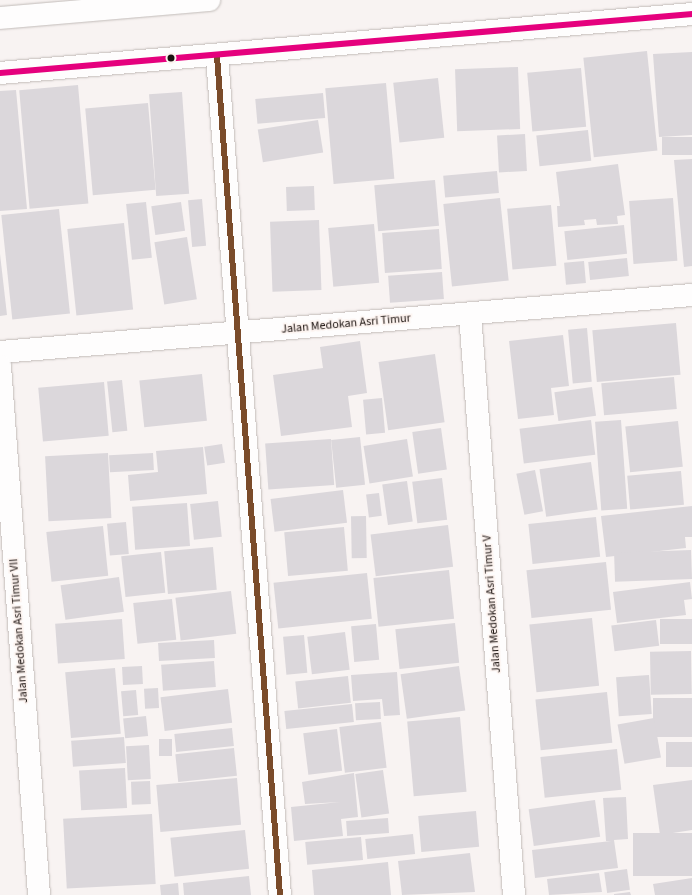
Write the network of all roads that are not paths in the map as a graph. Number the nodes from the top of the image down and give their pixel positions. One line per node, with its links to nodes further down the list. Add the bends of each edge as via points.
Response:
1 (209, 0): 2 (street)
2 (183, 1): 4 (street)
3 (692, 14): 5 (street)
4 (0, 18)
5 (217, 56): 6 (street); 9 (street)
6 (0, 73)
7 (692, 295): 8 (street, Jalan Medokan Asri Timur)
8 (470, 314): 9 (street, Jalan Medokan Asri Timur); 14 (street, Jalan Medokan Asri Timur V)
9 (236, 333): 10 (street, Jalan Medokan Asri Timur); 13 (street)
10 (0, 352)
11 (0, 366): 12 (street, Jalan Medokan Asri Timur VII)
12 (39, 895)
13 (280, 895)
14 (514, 895)

